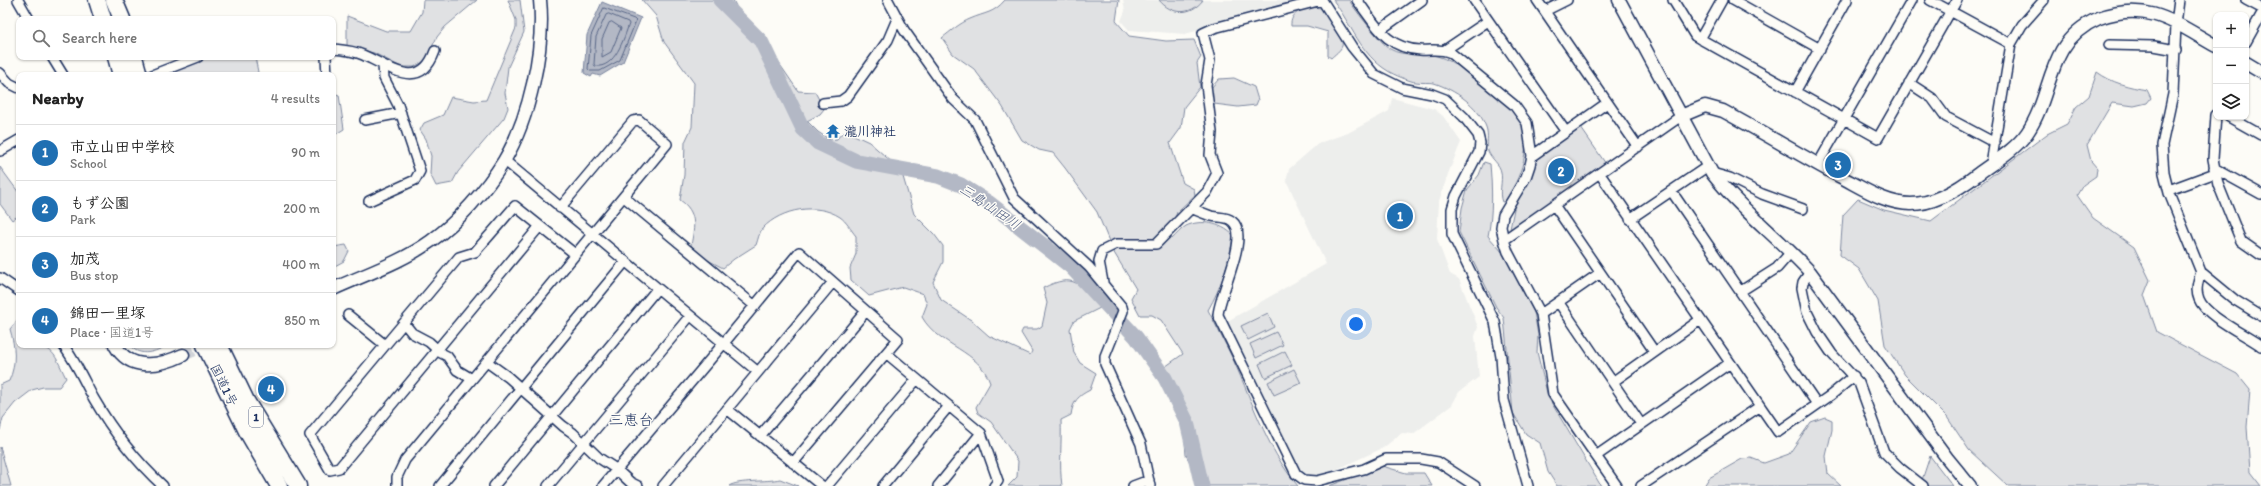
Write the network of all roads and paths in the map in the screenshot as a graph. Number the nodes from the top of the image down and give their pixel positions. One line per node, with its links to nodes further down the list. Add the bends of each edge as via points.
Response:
1 (18, 0): 27 (street)
2 (97, 0): 28 (highway)
3 (114, 0): 29 (highway)
4 (540, 0): 78 (street, via 539,39 530,94 520,125)
5 (888, 0): 30 (street)
6 (1322, 0): 91 (street, via 1203,33 1210,60 1206,86 1212,132 1210,155 1217,173 1210,188); 153 (street, via 1352,47 1374,74 1402,88 1445,99 1478,135 1479,152 1452,209 1452,234 1496,327 1504,400)
7 (1357, 0): 33 (street)
8 (1474, 0): 31 (street)
9 (1537, 0): 24 (street)
10 (1567, 0): 24 (street)
11 (1619, 0): 66 (street)
12 (1674, 0): 35 (street, via 1691,32)
13 (1722, 0): 35 (street)
14 (1733, 0): 40 (street)
15 (1912, 0): 70 (street)
16 (1930, 0): 25 (street)
17 (1956, 0): 25 (street)
18 (2044, 0): 36 (street)
19 (2180, 0): 32 (street)
20 (2246, 0): 23 (street)
21 (1844, 1): 40 (street)
22 (1416, 2): 33 (street)
23 (2261, 8)
24 (1545, 11): 64 (street)
25 (1950, 11): 36 (street); 60 (street)
26 (2261, 15): 34 (street)
27 (27, 16)
28 (102, 16)
29 (121, 16)
30 (897, 19): 63 (street, via 888,40 848,96 841,101); 106 (street, via 958,104 975,120 1014,198)
31 (1488, 21): 41 (street); 71 (street)
32 (2176, 24): 37 (street); 42 (street); 80 (street, via 2154,13 2134,9 2109,14 2082,28 2062,50 2042,107 2026,134)
33 (1380, 30): 41 (street, via 1396,45 1421,50)
34 (2249, 37)
35 (1700, 40): 62 (street)
36 (2011, 44): 74 (street)
37 (2213, 44)
38 (2109, 45): 42 (street, via 2154,46)
39 (336, 49): 51 (street, via 354,52)
40 (1820, 49): 62 (street)
41 (1445, 50): 77 (street, via 1502,94 1522,115 1527,123)
42 (2176, 50): 84 (street, via 2173,94 2162,145 2164,173)
43 (435, 51): 51 (street, via 428,66 416,73 401,74)
44 (54, 60): 52 (street)
45 (117, 60): 53 (highway)
46 (126, 60): 54 (street)
47 (135, 60): 55 (highway)
48 (190, 60): 56 (street)
49 (326, 60): 57 (street)
50 (2249, 65): 58 (street)
51 (383, 66): 65 (street, via 384,78)
52 (61, 72)
53 (120, 72)
54 (129, 72)
55 (138, 72)
56 (160, 72)
57 (327, 72)
58 (2261, 72)
59 (0, 73): 61 (street)
60 (1909, 83): 70 (street, via 1878,138); 74 (street, via 1932,98 1946,117)
61 (16, 86)
62 (1795, 92): 70 (street)
63 (823, 103)
64 (1607, 103): 71 (street); 75 (street)
65 (401, 114): 67 (street); 88 (street, via 419,165 420,175 415,180)
66 (1681, 116): 75 (street); 79 (street, via 1698,107 1717,109); 81 (street)
67 (365, 120)
68 (2215, 120): 82 (street)
69 (2234, 120): 72 (street)
70 (1844, 121): 79 (street)
71 (1566, 132): 77 (street)
72 (2261, 135)
73 (16, 142): 76 (street)
74 (1995, 143): 80 (street)
75 (1638, 147): 83 (street)
76 (0, 151)
77 (1532, 156): 96 (street, via 1526,177 1503,215 1501,227)
78 (504, 160): 90 (street); 107 (street, via 467,208 431,241 393,262)
79 (1818, 164): 80 (street, via 1886,199 1911,204 1957,190)
80 (1991, 164)
81 (1710, 170): 85 (street); 92 (street, via 1762,194); 97 (street, via 1743,207)
82 (2214, 170): 84 (street); 86 (street); 99 (street, via 2239,237 2246,246)
83 (1600, 174): 89 (street); 93 (street)
84 (2169, 190): 102 (street)
85 (1672, 192): 93 (street); 110 (street)
86 (2261, 194)
87 (624, 197): 90 (street, via 667,144 636,120); 95 (street); 112 (street)
88 (370, 201)
89 (1554, 205): 96 (street); 103 (street)
90 (560, 208): 95 (street)
91 (1191, 208): 106 (street, via 1156,244 1116,244 1102,251 1099,261); 170 (street, via 1214,217 1227,218 1236,224 1239,230 1237,247 1218,315 1296,474 1304,480 1316,482 1364,469 1386,459 1421,459 1438,462)
92 (1803, 209)
93 (1630, 219): 118 (street)
94 (540, 226): 98 (street); 119 (street, via 515,206 476,252 459,257); 127 (street)
95 (592, 234): 98 (street); 100 (street)
96 (1504, 240): 114 (street)
97 (1791, 252): 101 (street); 110 (street, via 1777,268)
98 (575, 254): 131 (street)
99 (2261, 255)
100 (625, 262): 109 (street); 138 (street)
101 (1810, 272): 134 (street, via 1802,288 1807,312 1832,354); 174 (street)
102 (2201, 272): 116 (street, via 2235,300); 122 (street, via 2197,287 2202,306)
103 (1600, 273): 111 (street); 128 (street)
104 (0, 278): 108 (street)
105 (833, 282): 112 (street, via 799,252); 113 (street); 133 (street)
106 (1103, 282): 151 (street, via 1122,307 1104,364 1141,444)
107 (336, 288)
108 (16, 289)
109 (657, 289): 117 (street); 143 (street)
110 (1741, 292): 139 (street)
111 (1559, 303): 114 (street); 137 (street)
112 (755, 306): 120 (street)
113 (866, 311): 129 (street, via 898,339); 146 (street)
114 (1541, 314): 148 (street, via 1551,388)
115 (348, 315): 121 (street)
116 (2261, 315)
117 (690, 316): 120 (street); 147 (street)
118 (1700, 320): 128 (street); 132 (street)
119 (404, 323): 121 (street); 127 (street)
120 (724, 343): 133 (street); 150 (street)
121 (385, 345): 127 (street, via 310,435 330,470 339,468)
122 (2261, 346)
123 (66, 348): 154 (street, via 95,400 148,472)
124 (117, 348): 130 (street, via 124,356 142,365 156,365)
125 (209, 348): 155 (highway, 国道1号 / 1, via 246,431)
126 (210, 348): 156 (highway, 国道1号 / 1, via 246,401)
127 (437, 350): 135 (street, via 447,356 458,370)
128 (1654, 351): 137 (street)
129 (886, 353): 136 (street); 149 (street)
130 (183, 355)
131 (486, 362): 135 (street); 138 (street)
132 (1730, 363): 141 (street); 144 (street)
133 (758, 372): 142 (street)
134 (1854, 376): 139 (street, via 1832,395); 173 (street, via 1862,390 1884,452)
135 (472, 379): 157 (street, via 405,460 398,473)
136 (917, 380): 140 (street); 165 (street)
137 (1614, 381): 144 (street)
138 (520, 389): 143 (street); 158 (street)
139 (1816, 404): 141 (street, via 1778,432)
140 (949, 406): 145 (street); 166 (street)
141 (1759, 407): 172 (street)
142 (727, 409): 146 (street); 163 (street)
143 (552, 416): 147 (street); 159 (street)
144 (1642, 424): 148 (street)
145 (981, 433): 167 (street); 168 (street, via 998,481)
146 (760, 436): 149 (street)
147 (584, 443): 150 (street, via 599,458); 160 (street)
148 (1596, 456): 152 (street)
149 (793, 463): 164 (street)
150 (616, 469): 161 (street); 162 (street)
151 (1150, 483): 169 (street)
152 (1614, 484)
153 (1527, 485): 171 (street)
154 (163, 486)
155 (280, 486)
156 (298, 486)
157 (397, 486)
158 (440, 486)
159 (494, 486)
160 (548, 486)
161 (603, 486)
162 (638, 486)
163 (663, 486)
164 (822, 486)
165 (827, 486)
166 (883, 486)
167 (938, 486)
168 (994, 486)
169 (1133, 486)
170 (1475, 486)
171 (1517, 486)
172 (1641, 486)
173 (1923, 486)
174 (1970, 486)

